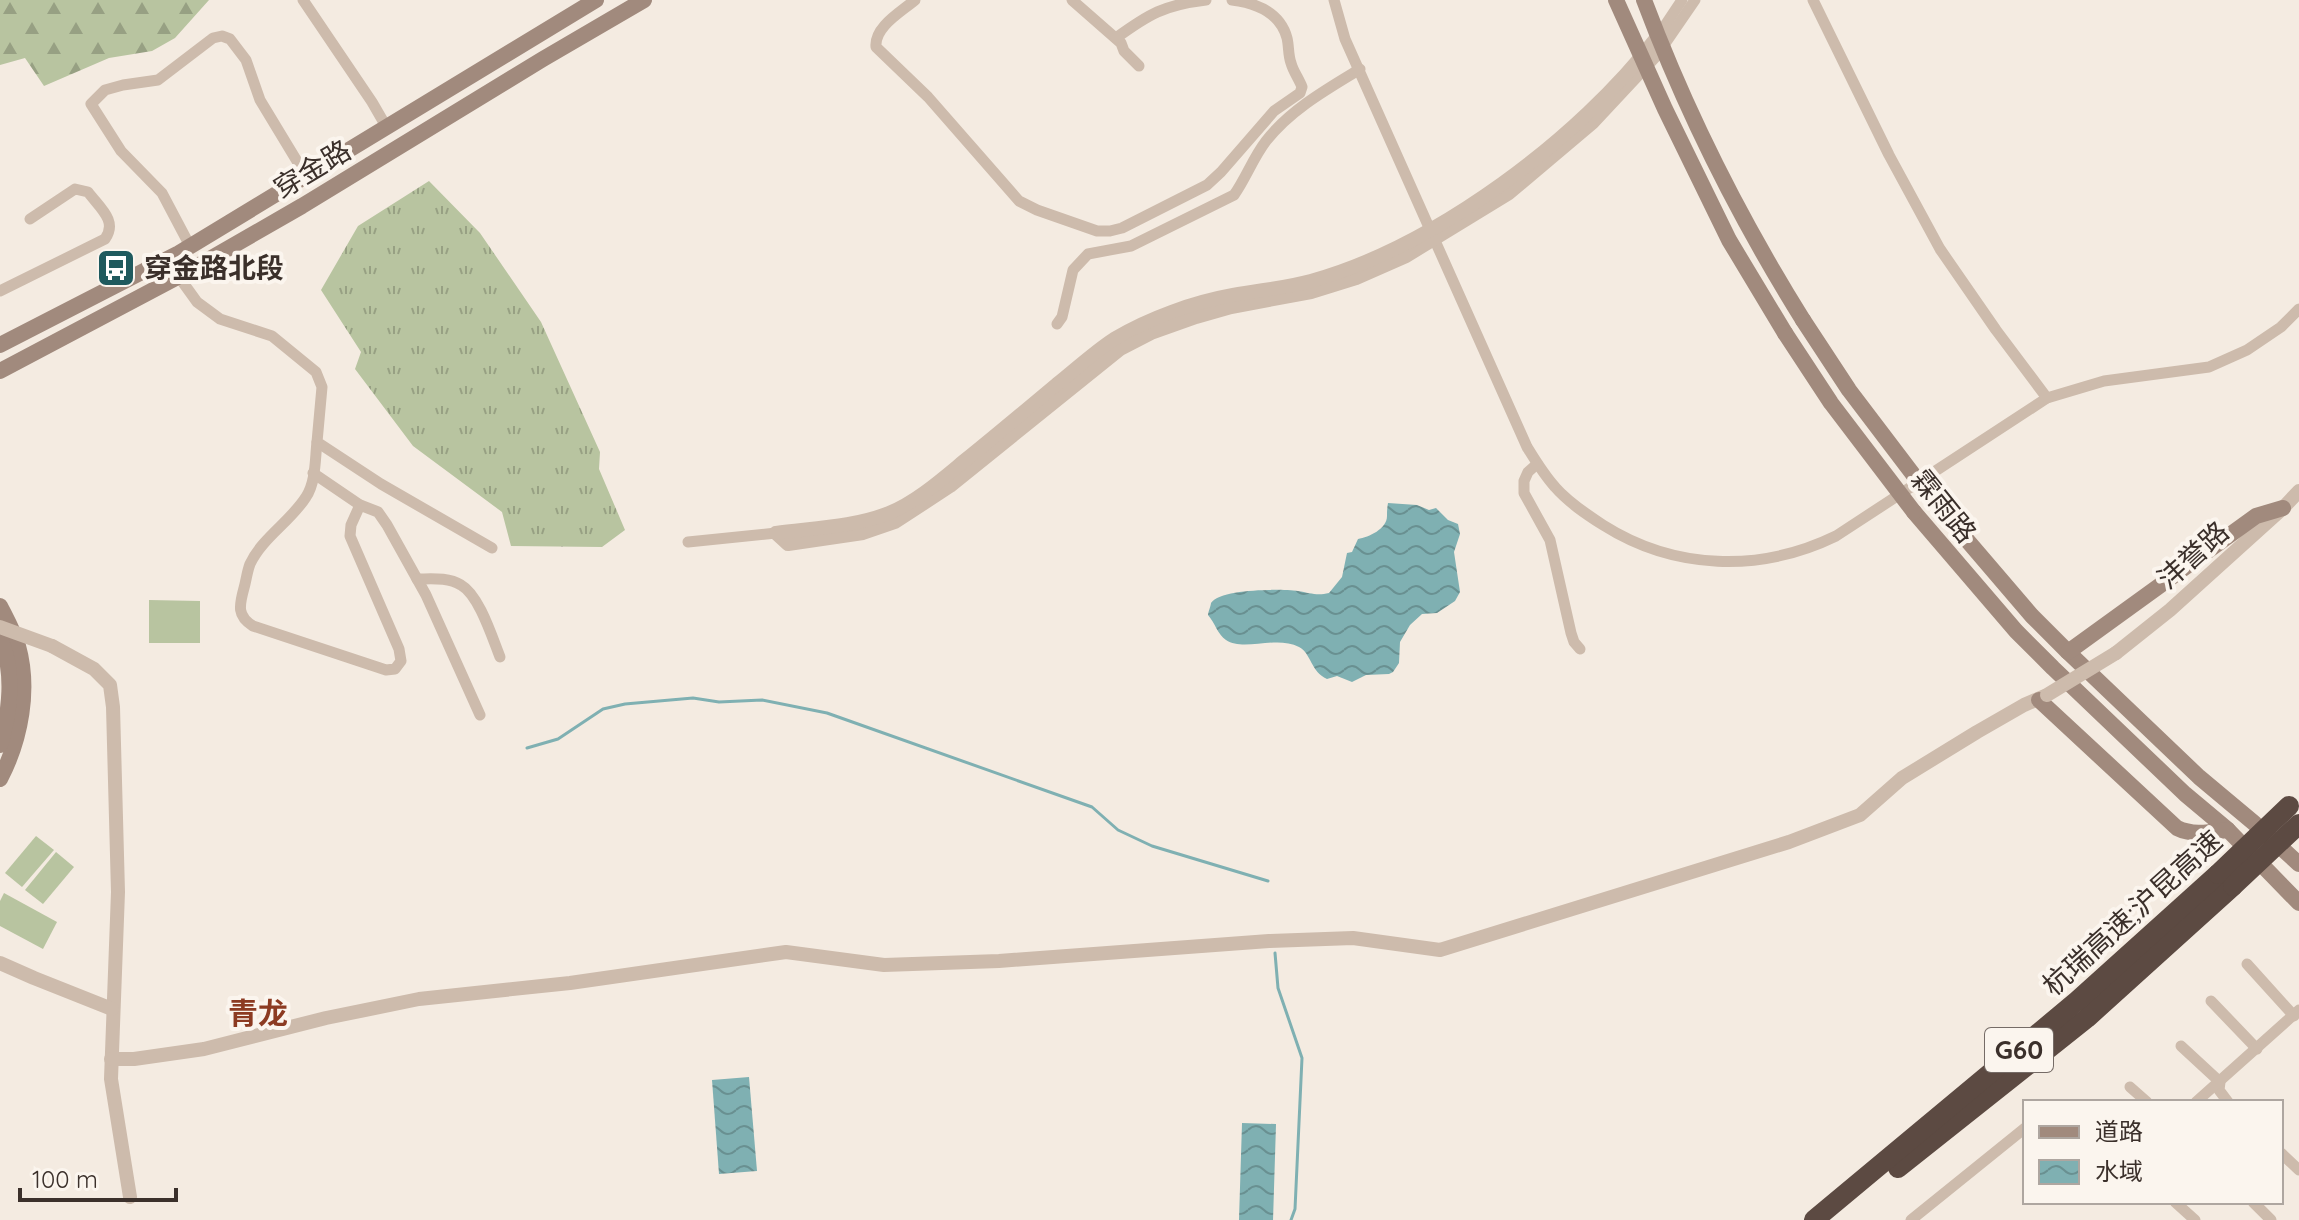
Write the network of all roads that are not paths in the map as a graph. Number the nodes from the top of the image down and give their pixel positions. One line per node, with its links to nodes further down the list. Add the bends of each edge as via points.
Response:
1 (303, 0): 19 (street)
2 (596, 0): 19 (main road, 穿金路)
3 (644, 0): 24 (main road, 穿金路)
4 (915, 0): 7 (street, via 878,33 876,47 928,97 1019,201 1097,231 1110,231 1207,185 1274,111 1300,93 1283,28 1271,12)
5 (1072, 0): 14 (street)
6 (1206, 0): 14 (street, via 1157,11)
7 (1232, 0)
8 (1334, 0): 18 (street)
9 (1616, 0): 16 (main road, 霖雨路)
10 (1644, 0): 15 (main road, 霖雨路)
11 (1682, 0): 15 (street)
12 (1695, 0): 15 (street)
13 (1813, 0): 30 (street, via 1940,249)
14 (1116, 38): 17 (street)
15 (1660, 42): 16 (street); 45 (main road, 霖雨路, bridge, via 1749,230 1849,390 1931,498)
16 (1644, 62): 22 (street, via 1525,166); 52 (main road, 霖雨路, bridge, via 1729,240 1831,403 1914,512 2043,659)
17 (1139, 66)
18 (1360, 69): 22 (street); 27 (street, via 1285,119 1234,195 1131,246 1088,254 1073,270)
19 (387, 128): 20 (main road, 穿金路)
20 (306, 176): 23 (main road, 穿金路); 23 (street, via 230,39 213,38 158,80 105,90 91,104 121,151 162,193)
21 (30, 219): 25 (street, via 75,189 88,192 111,230 105,239)
22 (1433, 234): 32 (street); 37 (street, via 1308,282 1229,296 1147,323 1114,339 943,478 891,512 860,522)
23 (190, 246): 28 (main road, 穿金路)
24 (179, 277): 29 (main road, 穿金路); 31 (street, via 197,302 220,319 272,336 316,372 322,387)
25 (0, 291)
26 (2299, 309): 30 (street, via 2247,350 2209,367 2104,381)
27 (1057, 324)
28 (0, 345)
29 (0, 371)
30 (2047, 398): 32 (street, via 1836,536 1787,556 1756,561 1702,560 1642,546 1588,515)
31 (317, 442): 33 (street); 39 (street)
32 (1537, 464): 44 (street, via 1528,472 1524,493 1550,540 1571,633)
33 (313, 473): 35 (street); 35 (street, via 307,496 250,565 241,599 243,620 395,669 401,661 399,649 350,536)
34 (2299, 491): 36 (street, 沣誉路)
35 (360, 505): 40 (street, via 378,512)
36 (2283, 508): 45 (main road, via 2256,516); 47 (street, 沣誉路, bridge, via 2116,653)
37 (776, 533): 38 (street)
38 (688, 542)
39 (492, 548)
40 (417, 579): 46 (street, via 445,579 472,595); 48 (street)
41 (0, 606): 50 (main road, via 18,645 23,693 21,721)
42 (0, 627): 59 (street, bridge, via 52,646 94,669 110,685 118,892)
43 (0, 639): 49 (main road, via 9,693)
44 (1580, 649)
45 (2068, 652): 53 (main road, 霖雨路)
46 (500, 657)
47 (2043, 697): 52 (main road, via 2177,828 2187,833); 63 (street, 沣誉路, via 1902,778 1860,815 1440,950 1353,938 884,965 786,952 419,999 204,1049)
48 (480, 715)
49 (0, 745)
50 (0, 779)
51 (2296, 809): 54 (highway, 杭瑞高速;沪昆高速 / G60, bridge)
52 (2228, 830): 55 (main road, 霖雨路)
53 (2299, 864)
54 (2225, 880): 75 (highway, 杭瑞高速;沪昆高速 / G60); 76 (highway, 杭瑞高速;沪昆高速 / G60, via 2087,1018)
55 (2299, 903)
56 (0, 963): 59 (street)
57 (2247, 964): 60 (street)
58 (2211, 1001): 62 (street)
59 (112, 1009): 63 (street)
60 (2296, 1013): 62 (street)
61 (2181, 1046): 64 (street)
62 (2257, 1049): 64 (street)
63 (111, 1059): 72 (street)
64 (2220, 1082): 67 (street); 68 (street)
65 (2130, 1087): 66 (street)
66 (2145, 1100)
67 (2198, 1100)
68 (2226, 1100)
69 (2023, 1130): 77 (street)
70 (2283, 1155): 71 (street)
71 (2299, 1170)
72 (130, 1197)
73 (2177, 1204): 78 (street)
74 (2255, 1204): 79 (street)
75 (1814, 1220)
76 (1832, 1220)
77 (1911, 1220)
78 (2195, 1220)
79 (2271, 1220)

